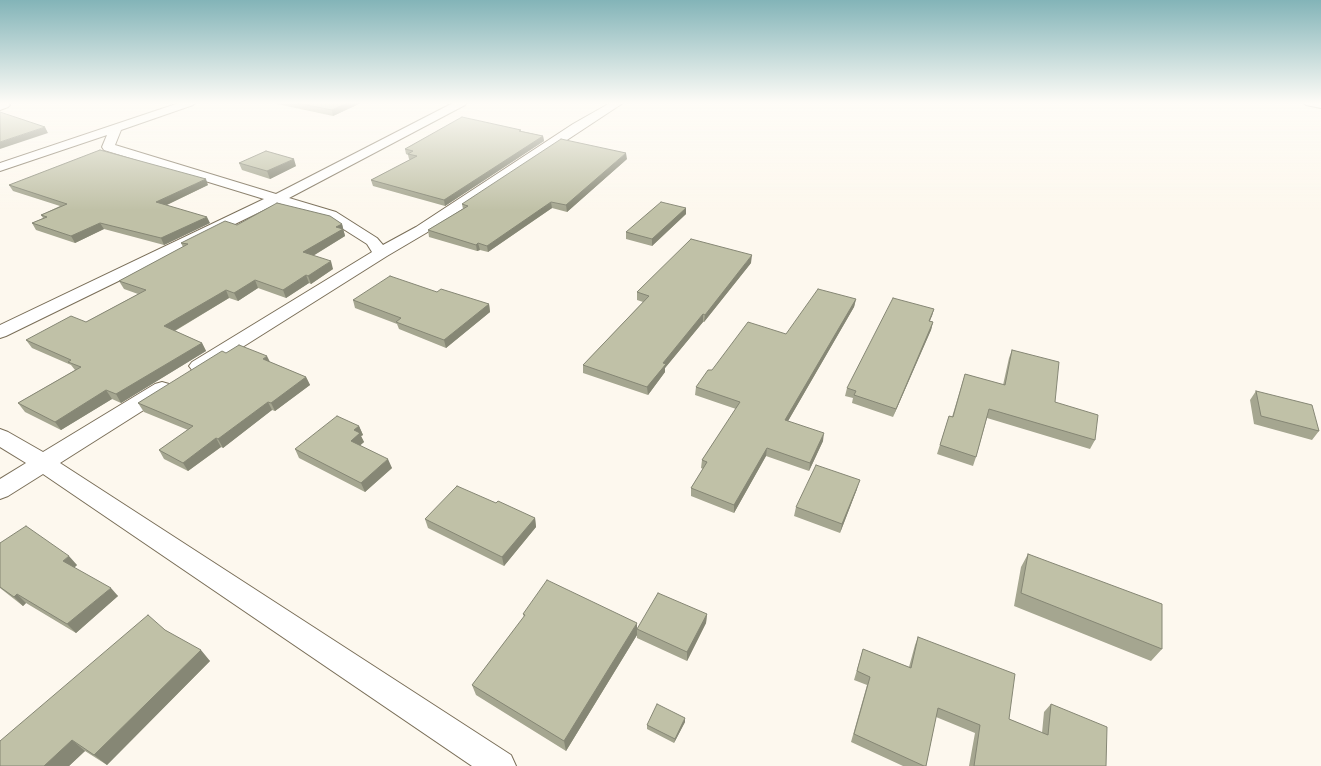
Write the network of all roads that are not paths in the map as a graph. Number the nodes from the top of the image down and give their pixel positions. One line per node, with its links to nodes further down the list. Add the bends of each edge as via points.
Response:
1 (84, 139): 5 (street)
2 (111, 139): 6 (street, via 108,147)
3 (392, 139): 6 (street)
4 (559, 139): 7 (street, via 421,230)
5 (0, 167)
6 (278, 198): 7 (street, via 331,215 372,241); 8 (street)
7 (381, 253): 10 (street)
8 (0, 332)
9 (0, 437): 10 (street)
10 (43, 463): 11 (street); 12 (street)
11 (0, 490)
12 (500, 766)

